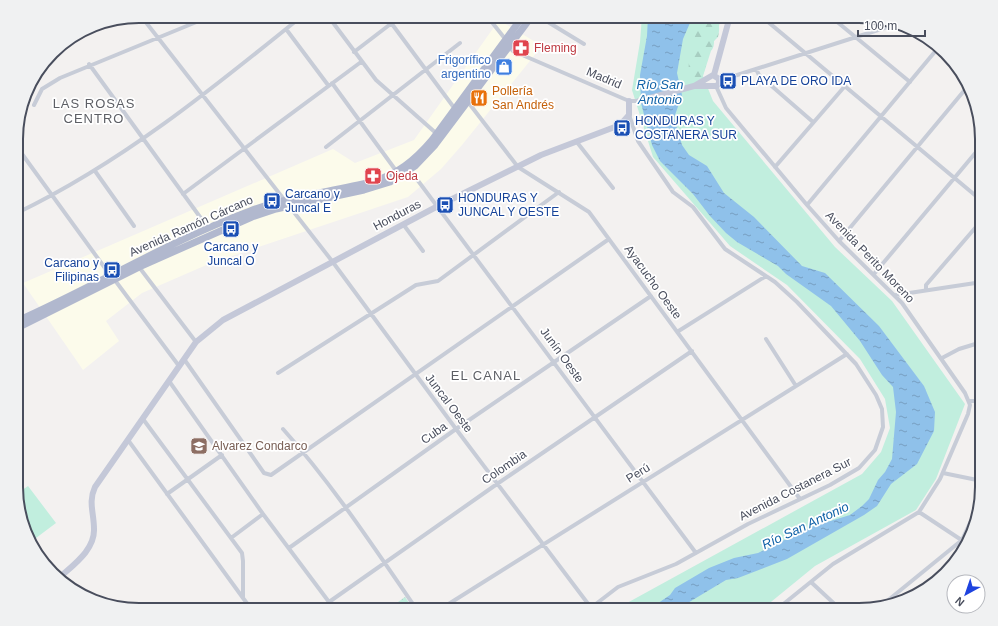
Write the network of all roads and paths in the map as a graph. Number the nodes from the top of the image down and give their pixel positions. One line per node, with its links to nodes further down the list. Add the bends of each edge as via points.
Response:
1 (147, 23): 16 (street, Juncal Oeste)
2 (191, 23): 16 (street)
3 (293, 23): 15 (street)
4 (333, 23): 22 (street)
5 (391, 23): 22 (street); 29 (street)
6 (493, 23): 18 (street)
7 (519, 23): 18 (main road)
8 (520, 23): 21 (main road, via 509,41)
9 (527, 23): 21 (main road, Avenida Ramón Cárcano)
10 (550, 23): 20 (street)
11 (728, 23): 30 (main road)
12 (769, 23): 24 (street)
13 (839, 23): 17 (street)
14 (888, 27): 17 (street)
15 (286, 29): 33 (street); 38 (street)
16 (157, 36): 26 (street); 38 (street, Juncal Oeste)
17 (856, 37): 24 (street); 32 (street)
18 (506, 40): 21 (street); 27 (main road, via 506,46); 44 (main road)
19 (460, 43): 29 (street)
20 (584, 44)
21 (508, 48): 27 (main road, Avenida Ramón Cárcano); 40 (street, Madrid)
22 (354, 52): 25 (street)
23 (935, 52): 32 (street)
24 (807, 53): 28 (street); 36 (street)
25 (361, 62): 33 (street); 39 (street)
26 (89, 64): 43 (street, via 42,89); 50 (street)
27 (496, 64): 42 (main road, Avenida Ramón Cárcano)
28 (756, 69): 31 (street); 48 (street, via 759,75)
29 (427, 70): 39 (street); 44 (street)
30 (713, 76): 31 (street); 34 (main road, Madrid); 35 (main road, via 719,79); 35 (main road, via 708,83)
31 (731, 77): 35 (street)
32 (910, 82): 46 (street)
33 (330, 84): 47 (street); 54 (street)
34 (692, 86): 35 (main road, Madrid); 41 (main road, Madrid)
35 (716, 86): 58 (street, Avenida Perito Moreno, via 724,105)
36 (845, 86): 46 (street); 48 (street)
37 (964, 91): 53 (street)
38 (202, 95): 50 (street); 54 (street, Juncal Oeste)
39 (394, 96): 47 (street); 49 (street)
40 (630, 101): 41 (street, Madrid); 45 (main road)
41 (639, 101)
42 (468, 102): 57 (street, Ayacucho Oeste); 59 (main road, Avenida Ramón Cárcano, via 436,145)
43 (34, 106)
44 (455, 110): 49 (main road)
45 (629, 115): 51 (main road, Honduras, via 620,125); 83 (street, Avenida Costanera Sur, via 638,141 673,192 693,207 725,249)
46 (881, 116): 53 (street); 69 (street)
47 (361, 121): 52 (street); 61 (street)
48 (813, 122): 58 (street)
49 (437, 134): 61 (main road, via 415,158)
50 (142, 139): 60 (street); 65 (street)
51 (576, 141): 57 (main road, Honduras); 63 (street)
52 (326, 147)
53 (917, 147): 62 (street); 77 (street)
54 (244, 148): 65 (street); 68 (street, Juncal Oeste)
55 (975, 153): 62 (street)
56 (23, 155): 67 (street)
57 (518, 167): 64 (street, Ayacucho Oeste); 70 (main road, Honduras)
58 (775, 167): 69 (street, Avenida Perito Moreno)
59 (410, 170): 68 (main road, Avenida Ramón Cárcano, via 380,186); 70 (street, Junín Oeste)
60 (95, 171): 67 (street); 73 (street)
61 (397, 172): 68 (main road, via 371,182)
62 (954, 178): 66 (street); 82 (street)
63 (613, 188)
64 (559, 192): 76 (street, Ayacucho Oeste, via 589,212); 79 (street)
65 (183, 194): 74 (street)
66 (975, 195)
67 (53, 196): 71 (street); 84 (street)
68 (288, 203): 74 (main road, Avenida Ramón Cárcano, via 255,209); 80 (street, Juncal Oeste); 81 (main road, Avenida Ramón Cárcano)
69 (806, 205): 77 (street, Avenida Perito Moreno)
70 (438, 206): 72 (main road, Honduras); 79 (street, Junín Oeste)
71 (23, 210)
72 (403, 224): 78 (street); 80 (main road, Honduras)
73 (134, 226)
74 (208, 228): 84 (main road, Avenida Ramón Cárcano)
75 (975, 228): 86 (street, via 926,285)
76 (609, 239): 87 (street, Ayacucho Oeste); 89 (street)
77 (838, 241): 82 (street, Avenida Perito Moreno)
78 (423, 251)
79 (475, 255): 89 (street, Junín Oeste); 90 (street, via 438,281 416,284)
80 (332, 261): 90 (street, Juncal Oeste); 95 (main road, Honduras, via 223,320)
81 (139, 267): 84 (main road, Avenida Ramón Cárcano); 95 (street)
82 (874, 274): 88 (street, Avenida Perito Moreno)
83 (766, 276): 93 (street); 98 (street, Avenida Costanera Sur, via 797,302)
84 (112, 277): 91 (main road, Avenida Ramón Cárcano); 92 (main road); 102 (street)
85 (975, 283): 86 (street)
86 (926, 290): 88 (street)
87 (651, 296): 93 (street, Ayacucho Oeste); 101 (street, Cuba)
88 (896, 296): 100 (street, Avenida Perito Moreno)
89 (514, 307): 101 (street, Junín Oeste); 104 (street)
90 (371, 314): 103 (street); 104 (street, Juncal Oeste)
91 (23, 318)
92 (23, 325)
93 (677, 332): 97 (street, Ayacucho Oeste)
94 (766, 339): 106 (street)
95 (196, 342): 99 (main road, Honduras)
96 (975, 344): 100 (street)
97 (692, 351): 109 (street, Colombia); 111 (street, Ayacucho Oeste)
98 (847, 354): 106 (street, Perú); 123 (street, Avenida Costanera Sur, via 866,377 876,395 883,419 882,435 870,458 859,468)
99 (184, 358): 102 (main road, Honduras); 115 (street, via 264,473 268,476 274,474)
100 (942, 358): 107 (street, Avenida Perito Moreno)
101 (555, 362): 109 (street, Junín Oeste); 113 (street, Cuba)
102 (179, 366): 105 (main road, Honduras)
103 (278, 373)
104 (416, 376): 113 (street, Juncal Oeste); 115 (street)
105 (169, 381): 110 (main road, Honduras); 116 (street)
106 (796, 386): 111 (street, Perú)
107 (969, 401): 108 (street); 117 (street, via 968,414)
108 (975, 401)
109 (595, 418): 120 (street, Junín Oeste); 121 (street, Colombia)
110 (143, 419): 114 (main road, Honduras); 118 (street)
111 (742, 420): 120 (street, Perú); 123 (street, Ayacucho Oeste)
112 (284, 429): 115 (street)
113 (456, 429): 121 (street, Juncal Oeste); 124 (street, Cuba)
114 (128, 440): 122 (street); 134 (main road, Honduras, via 92,493 90,506 94,529 90,545)
115 (304, 452): 124 (street)
116 (222, 455): 118 (street); 126 (street)
117 (943, 473): 119 (street); 125 (street)
118 (187, 479): 122 (street); 127 (street)
119 (975, 480)
120 (643, 481): 129 (street, Perú); 132 (street, Junín Oeste)
121 (497, 484): 129 (street, Juncal Oeste); 133 (street, Colombia)
122 (167, 494): 136 (street)
123 (800, 499): 132 (street, Avenida Costanera Sur)
124 (345, 508): 131 (street, Cuba); 133 (street)
125 (919, 512): 128 (street); 135 (street, via 825,569)
126 (263, 514): 127 (street); 131 (street)
127 (231, 538): 136 (street, via 243,557)
128 (962, 540)
129 (543, 543): 141 (street, Perú); 142 (street, Juncal Oeste)
130 (959, 545): 137 (street)
131 (289, 548): 138 (street)
132 (696, 553): 143 (street, Avenida Costanera Sur, via 665,569 618,587)
133 (384, 562): 138 (street, Colombia); 140 (street)
134 (63, 574)
135 (812, 583): 144 (street); 145 (street)
136 (243, 598): 139 (street)
137 (889, 599)
138 (329, 602)
139 (247, 603)
140 (412, 603)
141 (450, 603)
142 (587, 603)
143 (598, 603)
144 (785, 603)
145 (833, 603)

